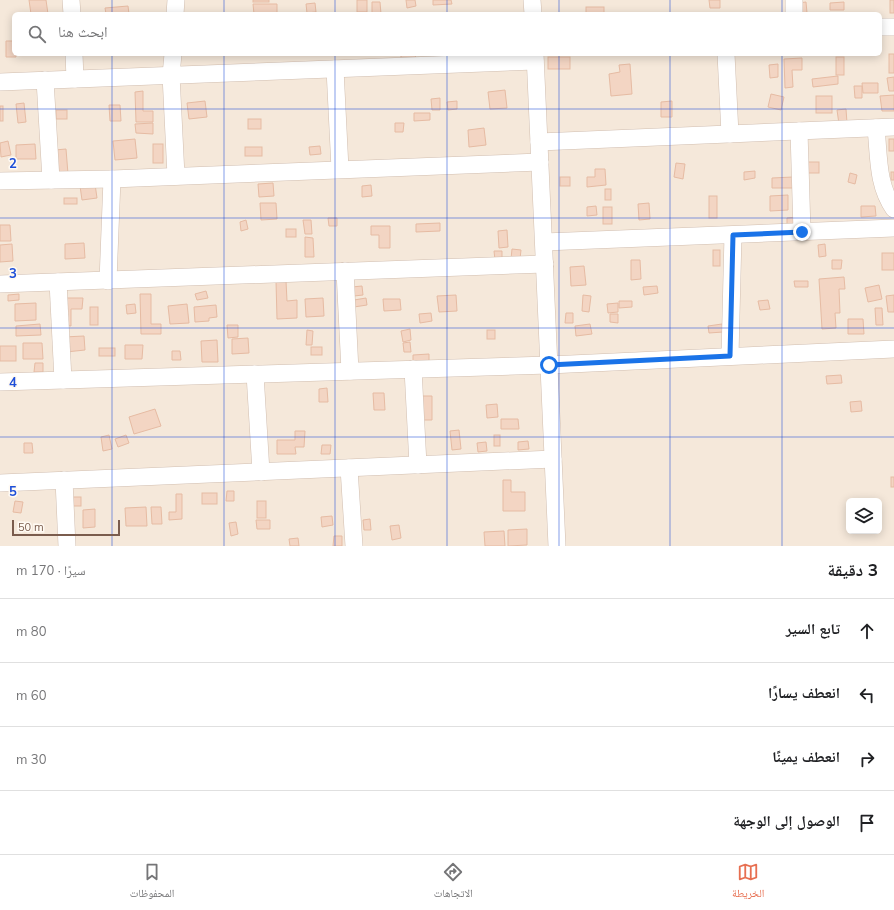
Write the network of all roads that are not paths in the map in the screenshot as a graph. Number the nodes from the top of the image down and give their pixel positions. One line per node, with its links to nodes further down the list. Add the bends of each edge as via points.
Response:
1 (71, 0): 5 (street)
2 (176, 0): 6 (street)
3 (532, 0): 7 (street)
4 (794, 0): 8 (street)
5 (72, 12)
6 (175, 12)
7 (533, 12)
8 (794, 12)
9 (882, 27): 10 (street)
10 (894, 27)
11 (74, 56): 17 (street)
12 (173, 56): 16 (street)
13 (726, 56): 23 (street)
14 (535, 58): 15 (street); 24 (street)
15 (335, 69): 16 (street); 26 (street)
16 (171, 75): 17 (street); 27 (street)
17 (75, 79): 18 (street)
18 (45, 80): 19 (street); 29 (street)
19 (0, 82)
20 (894, 127): 21 (street)
21 (876, 128): 22 (street); 31 (street, via 881,181 885,196)
22 (799, 131): 23 (street); 33 (street)
23 (730, 134): 24 (street)
24 (539, 142): 25 (street)
25 (540, 162): 26 (street); 35 (street)
26 (340, 169): 27 (street)
27 (176, 176): 28 (street)
28 (112, 179): 29 (street); 38 (street)
29 (51, 180): 30 (street)
30 (0, 181)
31 (894, 209)
32 (894, 228): 33 (street)
33 (802, 232): 34 (street)
34 (733, 235): 35 (street); 42 (street)
35 (544, 242): 36 (street)
36 (545, 264): 37 (street); 43 (street)
37 (345, 271): 38 (street); 45 (street)
38 (108, 281): 39 (street)
39 (58, 282): 40 (street); 47 (street)
40 (0, 284)
41 (894, 349): 42 (street)
42 (730, 356): 43 (street)
43 (549, 365): 44 (street); 49 (street)
44 (412, 369): 45 (street); 50 (street)
45 (350, 371): 46 (street)
46 (255, 374): 47 (street); 52 (street)
47 (63, 380): 48 (street)
48 (0, 382)
49 (554, 459): 50 (street); 57 (street)
50 (418, 464): 51 (street)
51 (349, 468): 52 (street); 56 (street)
52 (260, 472): 53 (street)
53 (64, 480): 54 (street); 55 (street)
54 (0, 483)
55 (67, 546)
56 (354, 546)
57 (558, 546)

